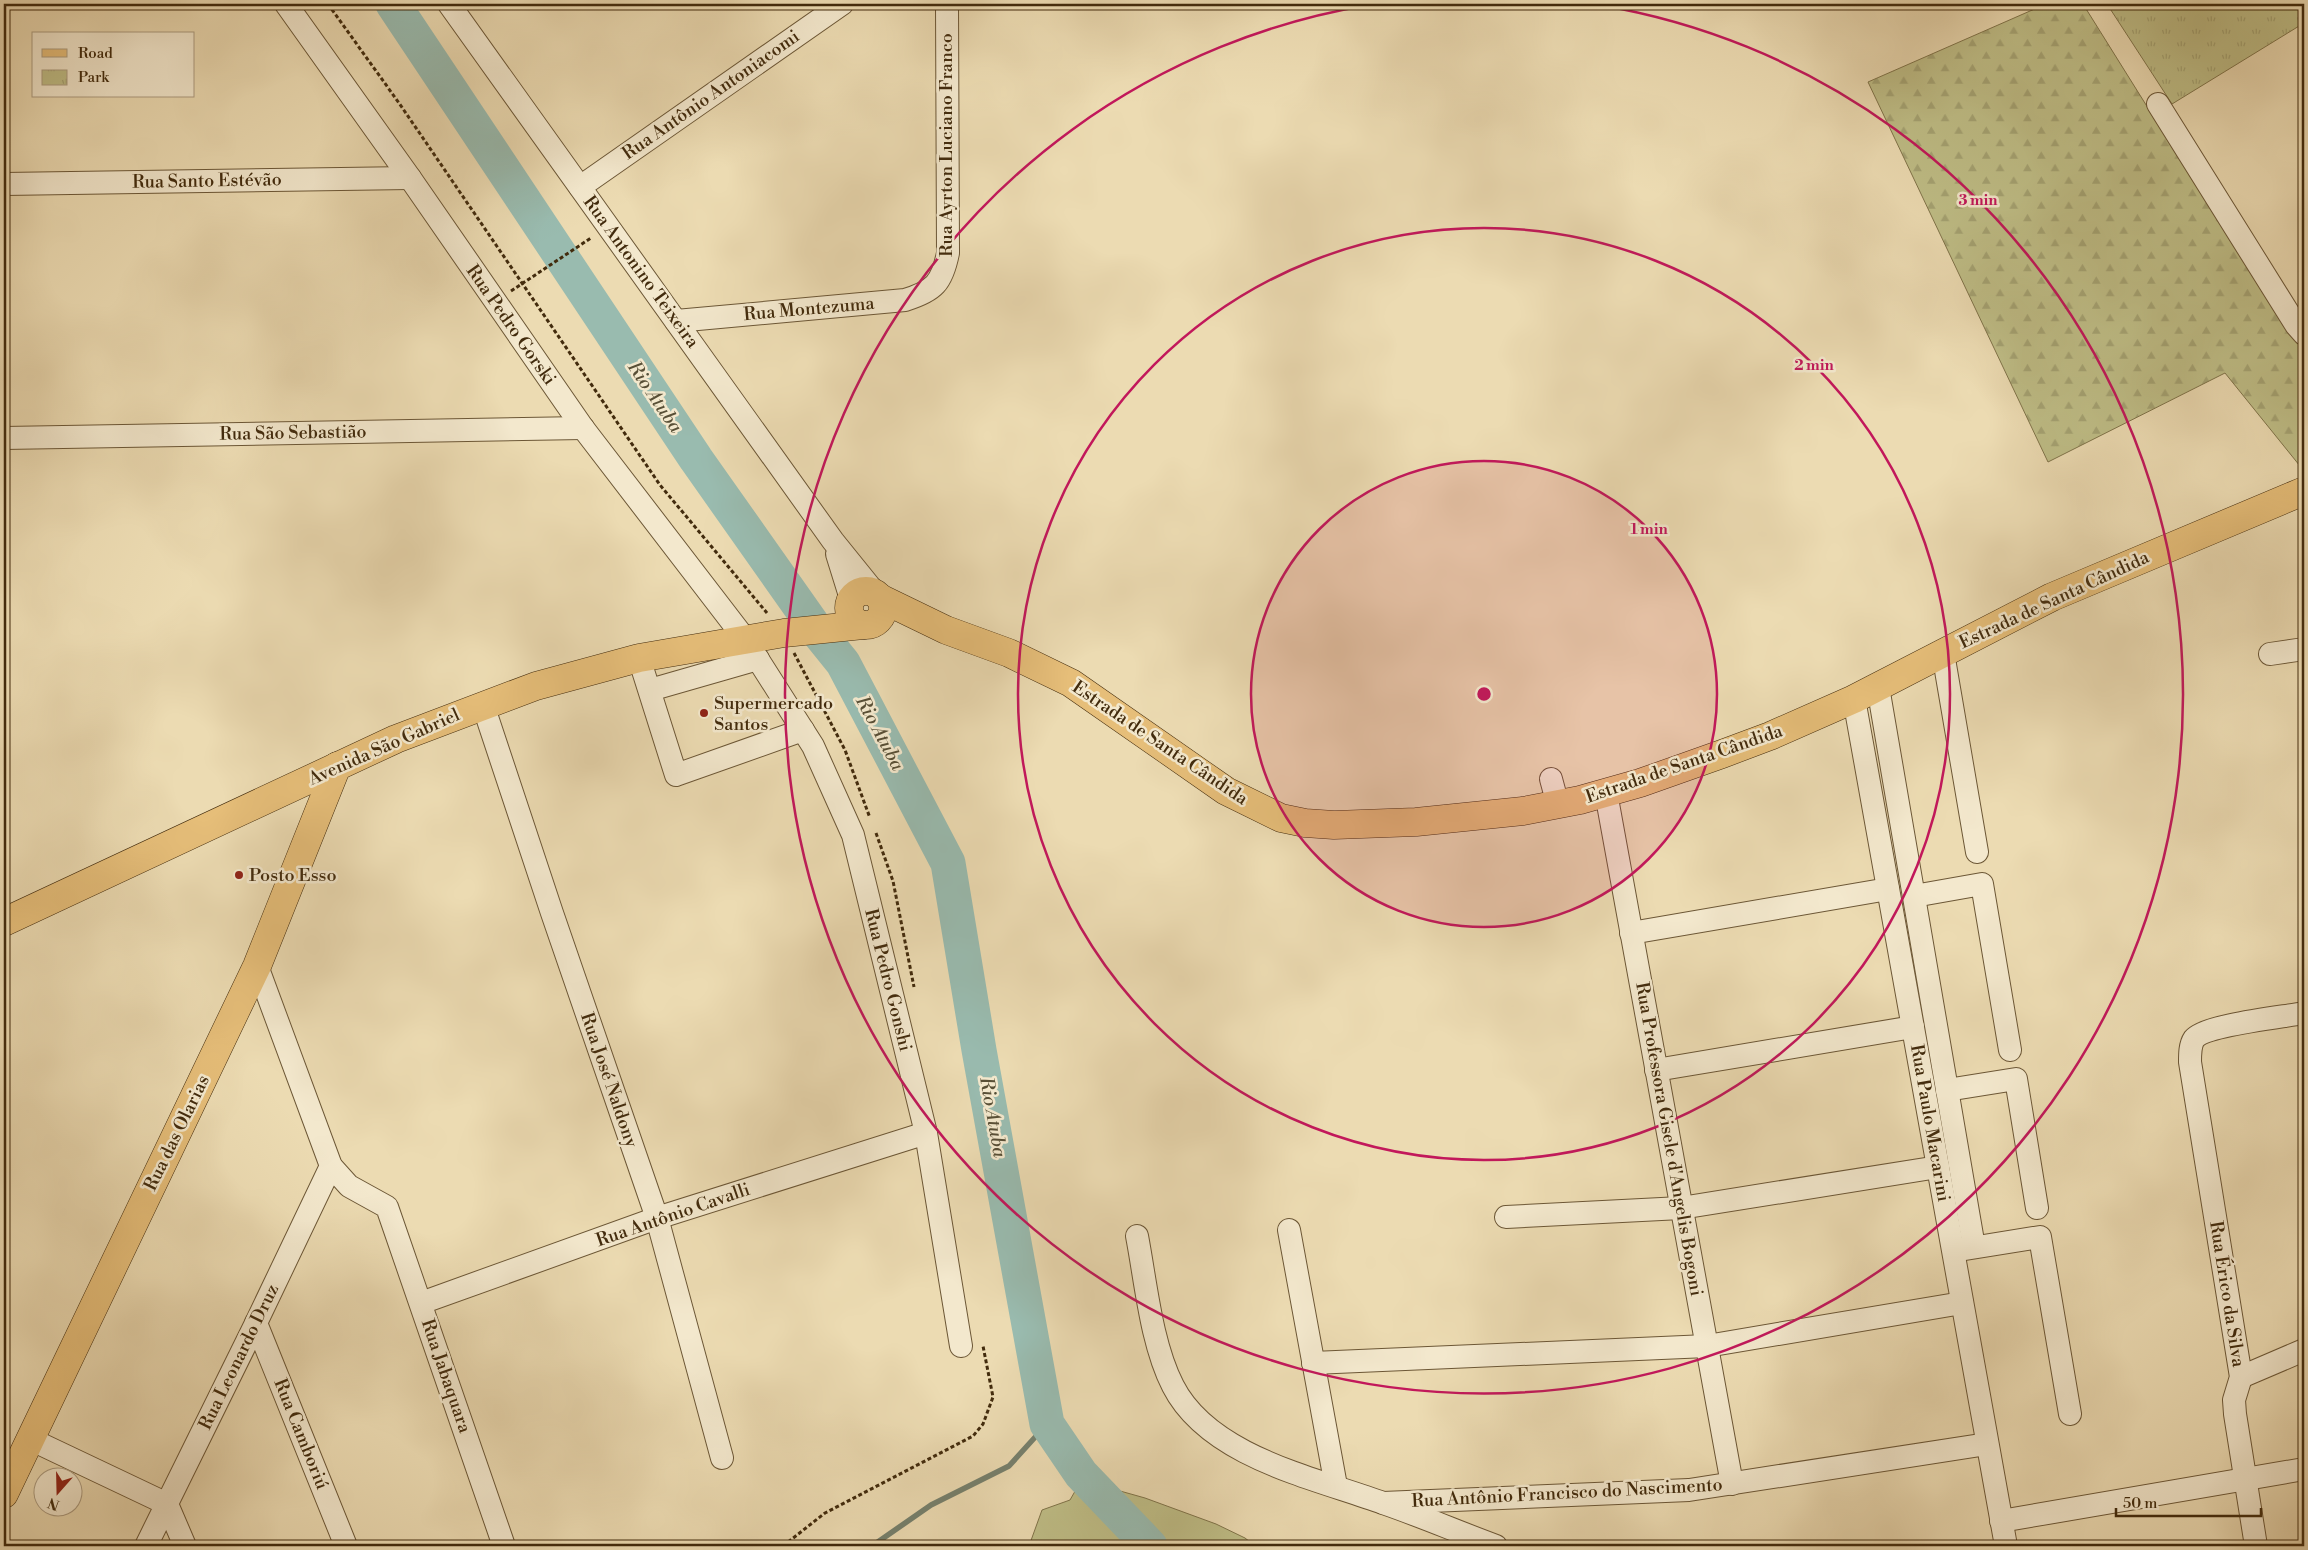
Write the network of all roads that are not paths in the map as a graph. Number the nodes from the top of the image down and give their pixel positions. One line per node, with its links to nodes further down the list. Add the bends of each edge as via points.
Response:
1 (286, 4): 6 (street, Rua Pedro Gorski)
2 (842, 4): 8 (street, Rua Antônio Antoniacomi)
3 (947, 4): 9 (street, Rua Ayrton Luciano Franco, via 948,253)
4 (453, 5): 8 (street, Rua Antonino Teixeira)
5 (2158, 104): 11 (street)
6 (410, 178): 7 (street, Rua Santo Estévão); 12 (street, Rua Pedro Gorski)
7 (4, 184)
8 (580, 187): 10 (street, Rua Antonino Teixeira)
9 (938, 284): 10 (street, Rua Montezuma, via 924,294 905,300)
10 (676, 321): 15 (street, Rua Antonino Teixeira, via 833,541)
11 (2304, 334)
12 (583, 428): 13 (street, Rua São Sebastião); 16 (street, Rua Pedro Gorski)
13 (4, 438)
14 (2304, 491): 18 (main road, Estrada de Santa Cândida, via 2070,589)
15 (865, 607): 16 (main road, Avenida São Gabriel, via 823,628 784,633); 28 (main road, Estrada de Santa Cândida, via 946,630 1009,653 1071,683 1226,791 1281,818 1334,824 1416,822)
16 (751, 649): 20 (main road, Avenida São Gabriel); 21 (street); 24 (street, Rua Pedro Gonshi)
17 (2304, 649): 19 (street)
18 (1942, 653): 22 (main road, Estrada de Santa Cândida); 29 (street)
19 (2270, 654)
20 (639, 658): 21 (street); 23 (main road, Avenida São Gabriel, via 536,686)
21 (650, 690): 24 (street, via 676,775)
22 (1866, 693): 27 (main road, Estrada de Santa Cândida, via 1770,736); 30 (street, Rua Paulo Macarini); 31 (street)
23 (483, 705): 25 (main road, Avenida São Gabriel, via 396,738); 46 (street, Rua José Naldony)
24 (803, 730): 40 (street, Rua Pedro Gonshi, via 853,835)
25 (337, 766): 32 (main road, Avenida São Gabriel); 34 (main road, Rua das Olarias)
26 (1551, 779): 28 (street)
27 (1606, 793): 28 (main road, Estrada de Santa Cândida); 33 (street, Rua Professora Gisele d'Angelis Bogoni)
28 (1558, 805)
29 (1976, 852)
30 (1888, 889): 33 (street); 36 (street, Rua Paulo Macarini)
31 (1914, 896): 37 (street, via 1982,884); 39 (street)
32 (4, 922)
33 (1631, 933): 38 (street, Rua Professora Gisele d'Angelis Bogoni)
34 (257, 966): 41 (street); 59 (main road, Rua das Olarias)
35 (2304, 1013): 57 (street, Rua Érico da Silva, via 2207,1030 2193,1041 2190,1062)
36 (1913, 1027): 38 (street); 42 (street, Rua Paulo Macarini)
37 (2010, 1050)
38 (1656, 1070): 43 (street, Rua Professora Gisele d'Angelis Bogoni)
39 (1947, 1090): 44 (street, via 2016,1079); 49 (street)
40 (926, 1133): 46 (street, Rua Antônio Cavalli); 53 (street, Rua Pedro Gonshi)
41 (330, 1166): 50 (street, Rua Jabaquara, via 350,1186 386,1208); 52 (street, Rua Leonardo Druz)
42 (1938, 1167): 43 (street); 49 (street, Rua Paulo Macarini)
43 (1681, 1208): 45 (street); 54 (street, Rua Professora Gisele d'Angelis Bogoni)
44 (2037, 1208)
45 (1506, 1217)
46 (657, 1218): 50 (street, Rua Antônio Cavalli); 61 (street, Rua José Naldony)
47 (1289, 1230): 56 (street)
48 (1137, 1236): 65 (street, via 1158,1346 1174,1387 1187,1406 1209,1429 1232,1445 1267,1462)
49 (1964, 1249): 51 (street, Rua Paulo Macarini); 58 (street, via 2040,1237)
50 (421, 1303): 73 (street, Rua Jabaquara)
51 (1962, 1303): 54 (street); 60 (street, Rua Paulo Macarini)
52 (256, 1323): 68 (street, Rua Leonardo Druz); 72 (street, Rua Camboriú)
53 (971, 1343)
54 (1706, 1346): 56 (street); 64 (street, Rua Professora Gisele d'Angelis Bogoni)
55 (2304, 1350): 57 (street)
56 (1313, 1363): 65 (street)
57 (2241, 1377): 63 (street, Rua Érico da Silva, via 2234,1400 2234,1414)
58 (2070, 1414)
59 (30, 1439): 66 (main road, Rua das Olarias); 68 (street)
60 (1988, 1444): 64 (street, Rua Antônio Francisco do Nascimento); 69 (street, Rua Paulo Macarini)
61 (722, 1458)
62 (2304, 1469): 63 (street)
63 (2245, 1479): 69 (street); 76 (street, Rua Érico da Silva)
64 (1732, 1484): 67 (street, Rua Antônio Francisco do Nascimento, via 1689,1490)
65 (1336, 1486): 67 (street)
66 (4, 1494)
67 (1383, 1502): 74 (street)
68 (167, 1504): 70 (street, Rua Leonardo Druz); 71 (street)
69 (2001, 1520): 75 (street, Rua Paulo Macarini)
70 (146, 1546)
71 (185, 1546)
72 (346, 1546)
73 (504, 1546)
74 (1496, 1546)
75 (2006, 1546)
76 (2256, 1546)

